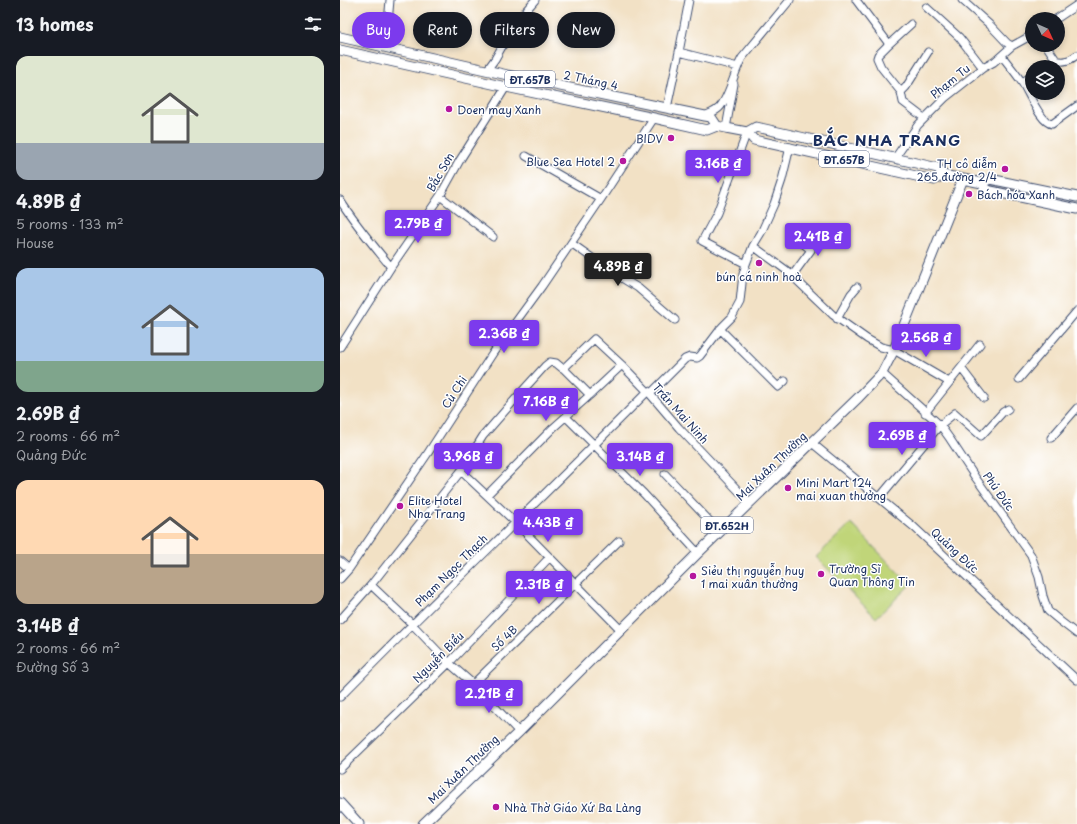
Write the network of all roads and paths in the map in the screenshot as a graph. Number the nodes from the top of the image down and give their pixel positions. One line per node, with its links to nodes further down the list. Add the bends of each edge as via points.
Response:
1 (390, 0): 9 (street)
2 (535, 0): 28 (street, via 516,22)
3 (689, 0): 19 (street)
4 (790, 0): 26 (street)
5 (856, 0): 15 (street)
6 (962, 0): 16 (street)
7 (1077, 5): 10 (street)
8 (926, 7): 27 (street, via 959,37)
9 (389, 12)
10 (1065, 13)
11 (911, 24): 15 (street)
12 (340, 37): 14 (main road, 2 Tháng 4 / ĐT.657B)
13 (1025, 39): 16 (street, Phạm Tu)
14 (352, 40)
15 (889, 44): 33 (street, via 878,58 881,67)
16 (1012, 46): 23 (street, Phạm Tu)
17 (388, 48): 28 (main road, 2 Tháng 4 / ĐT.657B)
18 (340, 50): 32 (main road, 2 Tháng 4 / ĐT.657B)
19 (679, 52): 26 (street); 35 (street)
20 (928, 52): 33 (street, via 906,87)
21 (1051, 52): 24 (street)
22 (1077, 55): 25 (street)
23 (1002, 56): 27 (street, Phạm Tu); 31 (street)
24 (1056, 60)
25 (1065, 61)
26 (738, 66): 36 (street, via 723,103); 40 (street)
27 (983, 68): 38 (street, Phạm Tu)
28 (487, 70): 29 (main road, 2 Tháng 4 / ĐT.657B)
29 (512, 76): 32 (main road); 35 (main road, 2 Tháng 4 / ĐT.657B)
30 (1025, 80): 31 (street)
31 (1022, 82): 34 (street, via 1042,116 1050,124)
32 (506, 87): 37 (main road, 2 Tháng 4 / ĐT.657B); 49 (street, Bắc Sơn)
33 (900, 92): 38 (street, via 903,102)
34 (1077, 106)
35 (667, 108): 36 (main road, 2 Tháng 4 / ĐT.657B)
36 (705, 116): 39 (main road, 2 Tháng 4 / ĐT.657B, via 711,117)
37 (654, 118): 39 (main road, 2 Tháng 4 / ĐT.657B, via 707,130); 50 (street, Củ Chi)
38 (924, 118): 44 (street, Phạm Tu)
39 (717, 126): 40 (main road, 2 Tháng 4 / ĐT.657B)
40 (726, 128): 41 (main road, 2 Tháng 4 / ĐT.657B)
41 (747, 132): 42 (main road, 2 Tháng 4 / ĐT.657B, via 754,140); 44 (main road, 2 Tháng 4 / ĐT.657B, via 756,127); 57 (street, via 717,213 702,241)
42 (790, 147): 45 (main road, 2 Tháng 4 / ĐT.657B, via 934,180); 56 (street, via 774,204)
43 (526, 156): 50 (street)
44 (895, 158): 45 (main road, 2 Tháng 4 / ĐT.657B, via 938,168)
45 (943, 175): 46 (main road, 2 Tháng 4 / ĐT.657B)
46 (962, 179): 47 (main road, 2 Tháng 4 / ĐT.657B); 67 (main road, Mai Xuân Thưởng / ĐT.652H)
47 (982, 183): 48 (main road, 2 Tháng 4 / ĐT.657B, via 990,179); 52 (main road, 2 Tháng 4 / ĐT.657B, via 986,190)
48 (1075, 195)
49 (440, 196): 53 (street); 58 (street, Bắc Sơn)
50 (601, 199): 55 (street, Củ Chi)
51 (340, 200): 58 (street, via 363,234)
52 (1077, 210)
53 (493, 237)
54 (800, 241): 59 (street, via 811,250)
55 (571, 243): 63 (street, via 638,288); 97 (street, Củ Chi, via 493,353)
56 (753, 246): 57 (street); 59 (street)
57 (746, 264): 64 (street, via 740,302 732,317)
58 (391, 267): 66 (street, Bắc Sơn)
59 (792, 276): 62 (street)
60 (857, 287): 62 (street)
61 (1077, 311): 72 (street)
62 (837, 319): 67 (street, via 881,347)
63 (675, 320)
64 (720, 329): 73 (street, via 778,387); 75 (street, via 698,358 685,359)
65 (980, 344): 70 (street)
66 (340, 347)
67 (894, 350): 71 (main road, Mai Xuân Thưởng / ĐT.652H); 74 (street)
68 (622, 365): 69 (street, Trần Mai Ninh, via 594,339); 75 (street, Trần Mai Ninh); 76 (street)
69 (563, 368): 76 (street); 86 (street, via 553,362 545,366 483,436)
70 (961, 368): 74 (street); 77 (street)
71 (882, 373): 80 (street, Phú Đức); 84 (main road, Mai Xuân Thưởng / ĐT.652H)
72 (1019, 379)
73 (785, 381)
74 (949, 382): 80 (street)
75 (649, 393): 85 (street, Phạm Ngọc Thạch); 90 (street, Trần Mai Ninh)
76 (590, 395): 81 (street)
77 (984, 398)
78 (1077, 408): 83 (street)
79 (1008, 409): 82 (street, via 981,436 955,413)
80 (925, 413): 82 (street, Phú Đức)
81 (566, 417): 85 (street); 88 (street)
82 (940, 426): 89 (street); 104 (street, Phú Đức, via 1031,555 1048,611)
83 (1051, 438)
84 (812, 443): 89 (street, Quảng Đức); 90 (main road, Mai Xuân Thưởng / ĐT.652H)
85 (594, 445): 91 (street, Phạm Ngọc Thạch); 94 (street, via 644,494)
86 (461, 471): 88 (street); 100 (street)
87 (665, 474): 92 (street)
88 (487, 495): 91 (street)
89 (879, 498): 106 (street, Quảng Đức, via 914,527)
90 (750, 503): 92 (main road, Mai Xuân Thưởng / ĐT.652H)
91 (515, 522): 95 (street); 102 (street, Phạm Ngọc Thạch)
92 (720, 532): 94 (main road, Mai Xuân Thưởng / ĐT.652H)
93 (619, 541): 99 (street, Số 4B)
94 (698, 553): 103 (main road, Mai Xuân Thưởng / ĐT.652H)
95 (549, 558): 99 (street); 105 (street, Nguyễn Biểu)
96 (340, 561): 97 (street)
97 (349, 569): 98 (street, Củ Chi)
98 (340, 579)
99 (576, 583): 103 (street); 107 (street, Số 4B)
100 (372, 585): 101 (street); 102 (street)
101 (340, 620)
102 (412, 624): 105 (street); 108 (street, Phạm Ngọc Thạch)
103 (621, 630): 109 (main road, Mai Xuân Thưởng / ĐT.652H)
104 (1077, 634)
105 (449, 663): 107 (street); 110 (street, Nguyễn Biểu)
106 (1077, 680)
107 (473, 684): 109 (street)
108 (340, 697)
109 (519, 732): 113 (main road, Mai Xuân Thưởng / ĐT.652H)
110 (340, 769)
111 (340, 803): 112 (main road)
112 (359, 824)
113 (423, 824)

